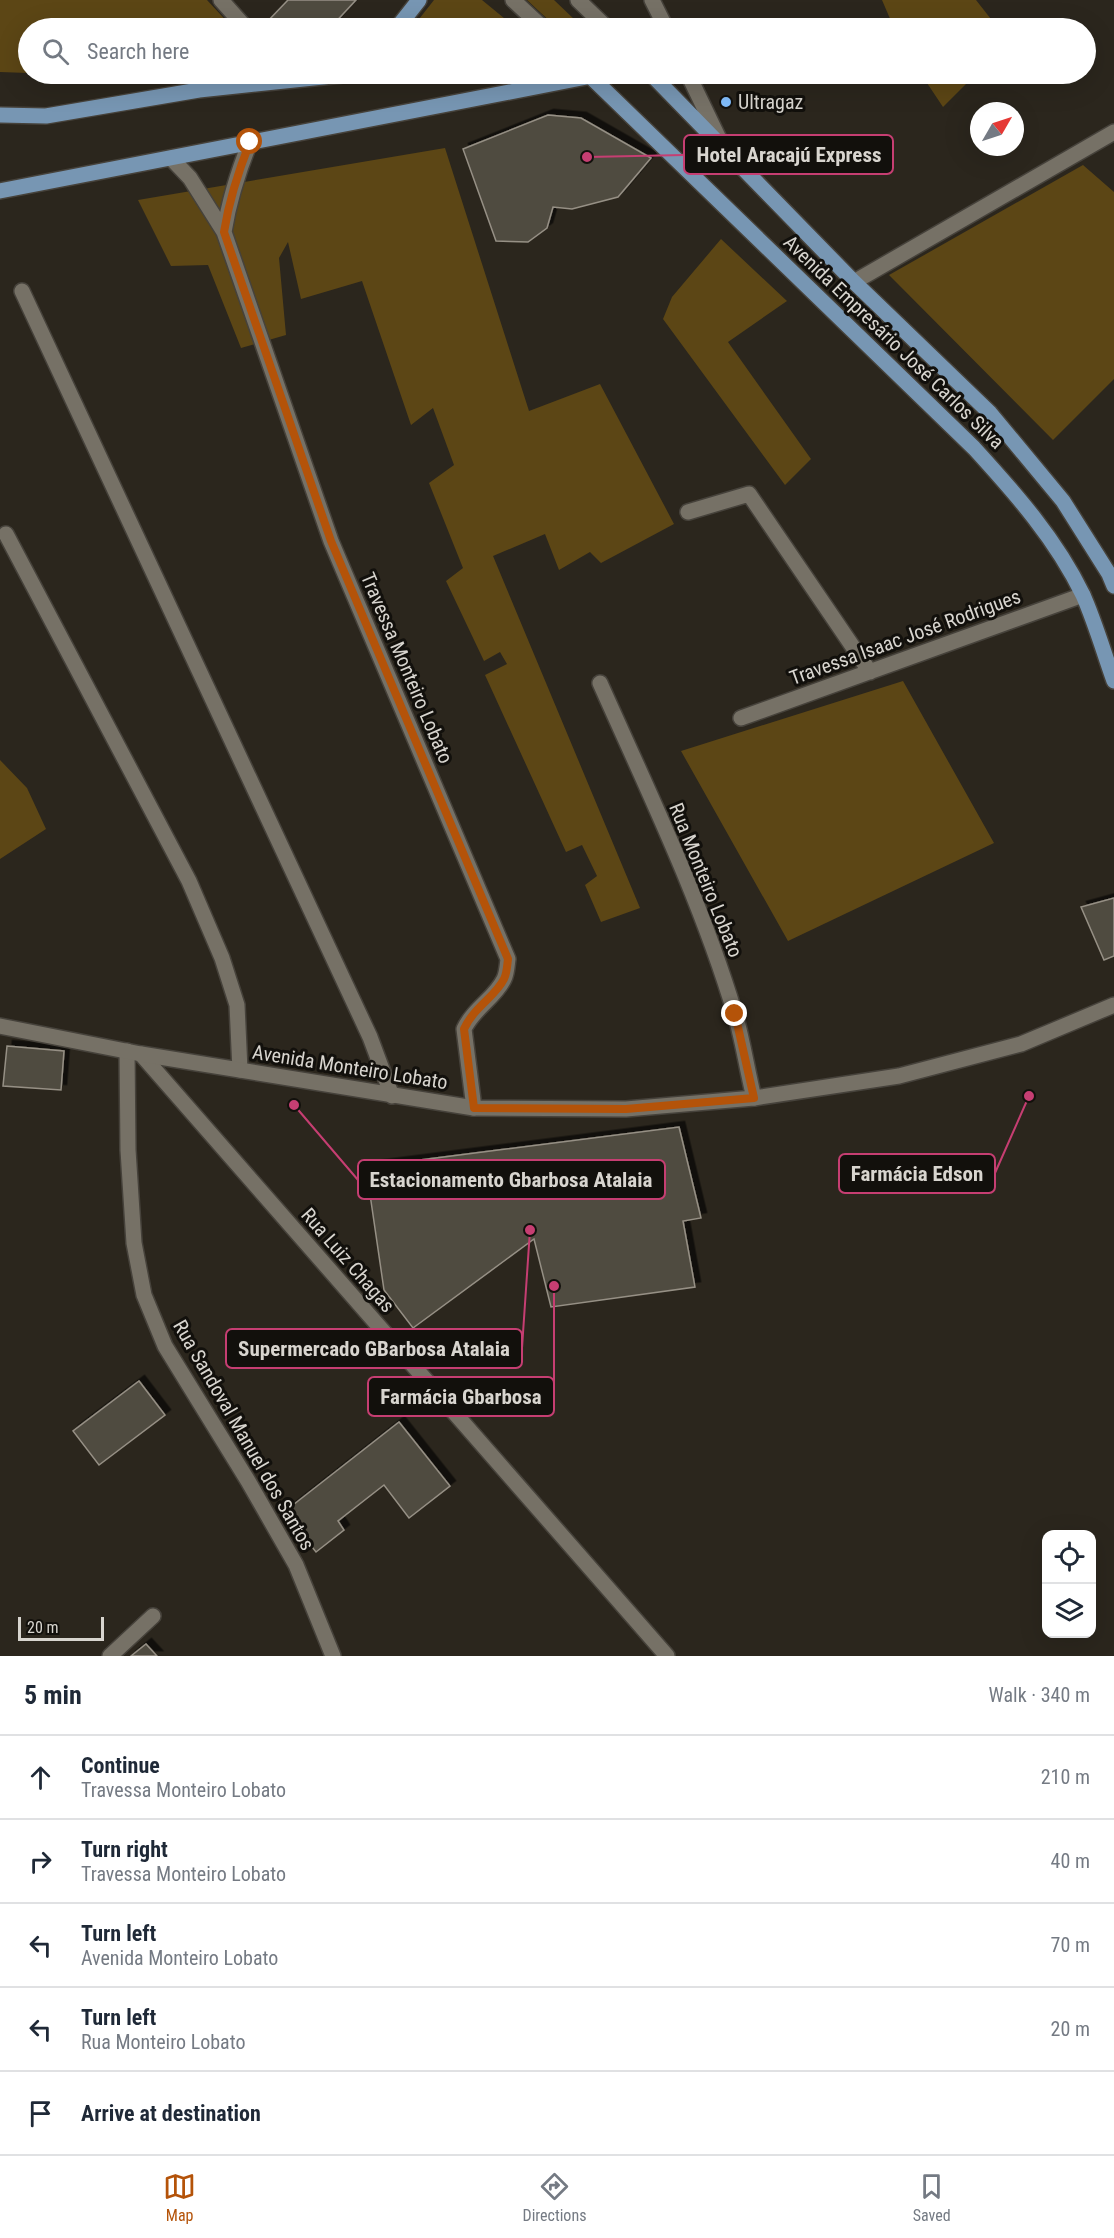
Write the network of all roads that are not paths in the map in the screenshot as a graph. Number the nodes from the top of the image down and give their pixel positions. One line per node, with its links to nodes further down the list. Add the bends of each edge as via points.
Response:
1 (221, 0): 6 (street)
2 (419, 0): 7 (main road)
3 (513, 0): 8 (street)
4 (578, 0): 9 (street)
5 (652, 0): 10 (street)
6 (237, 18)
7 (405, 18)
8 (532, 18)
9 (597, 18)
10 (661, 18)
11 (240, 84): 16 (main road, via 46,116)
12 (548, 84): 18 (main road)
13 (603, 84): 28 (main road, Avenida Empresário José Carlos Silva, via 974,448 1024,503)
14 (661, 84): 19 (main road, Avenida Empresário José Carlos Silva)
15 (693, 84): 19 (street)
16 (0, 115)
17 (1114, 132): 23 (street)
18 (250, 142): 20 (main road); 22 (street, Travessa Monteiro Lobato, via 237,174)
19 (723, 148): 23 (main road, Avenida Empresário José Carlos Silva)
20 (171, 158): 21 (main road); 22 (street, Travessa Monteiro Lobato, via 190,178)
21 (0, 190)
22 (224, 232): 39 (street, Travessa Monteiro Lobato, via 331,541 508,959 506,976 499,988 468,1019 464,1029)
23 (854, 282): 27 (main road, Avenida Empresário José Carlos Silva, via 990,413 1063,501)
24 (22, 291): 37 (street, via 370,1037)
25 (687, 512): 29 (street, via 749,494)
26 (6, 534): 36 (street, via 189,880 237,1005)
27 (1112, 577)
28 (1083, 595): 29 (street, Travessa Isaac José Rodrigues); 30 (main road, Avenida Empresário José Carlos Silva)
29 (870, 672): 32 (street, Travessa Isaac José Rodrigues)
30 (1114, 681)
31 (600, 683): 38 (street, Rua Monteiro Lobato, via 707,933 735,1014)
32 (741, 718)
33 (1114, 1005): 38 (street, Avenida Monteiro Lobato, via 1021,1044 962,1061 899,1076)
34 (0, 1026): 35 (street, Avenida Monteiro Lobato)
35 (134, 1053): 36 (street, Avenida Monteiro Lobato); 42 (street, Rua Sandoval Manuel dos Santos, via 128,1150 134,1243 144,1295 165,1346 296,1565); 43 (street, Rua Luiz Chagas)
36 (240, 1070): 37 (street, Avenida Monteiro Lobato)
37 (392, 1096): 39 (street, Avenida Monteiro Lobato)
38 (754, 1098): 39 (street, Avenida Monteiro Lobato, via 626,1109)
39 (474, 1108)
40 (153, 1616): 41 (street)
41 (110, 1656)
42 (333, 1656)
43 (667, 1656)

